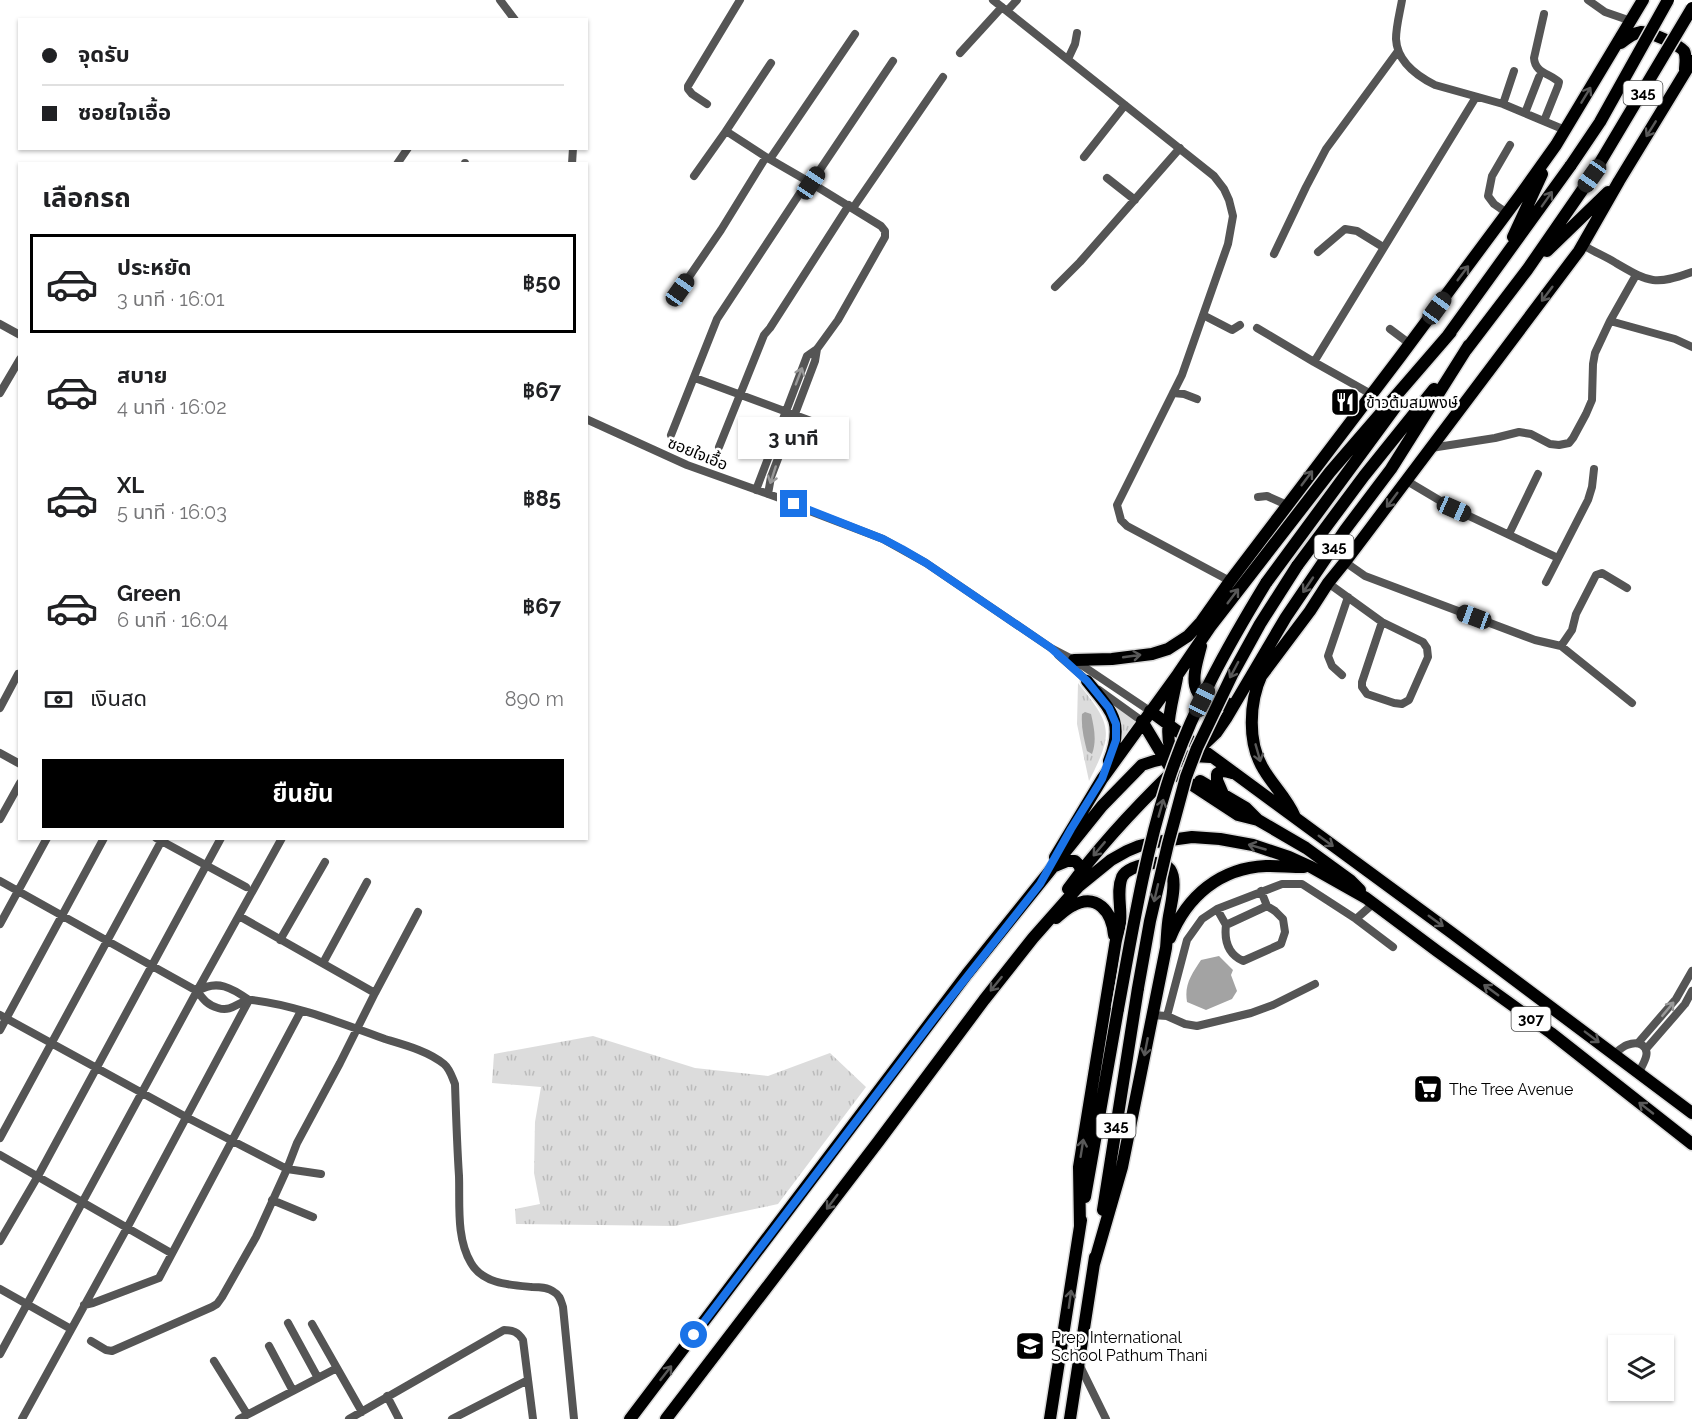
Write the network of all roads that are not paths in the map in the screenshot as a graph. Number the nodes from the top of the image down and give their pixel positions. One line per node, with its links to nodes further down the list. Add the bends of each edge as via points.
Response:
1 (500, 0): 12 (street)
2 (740, 0): 27 (street, via 688,86 692,94)
3 (993, 0): 10 (street)
4 (1017, 0): 10 (street)
5 (1402, 0): 17 (street, via 1396,36)
6 (1588, 0): 13 (street, via 1605,12)
7 (1643, 0): 13 (main road)
8 (1668, 0): 50 (main road, 345, one-way to 8, bridge, via 1600,122)
9 (1692, 8): 51 (main road, 345, bridge, via 1592,176)
10 (1004, 9): 18 (street); 19 (street)
11 (1544, 14): 31 (street, via 1534,64 1559,82)
12 (514, 18)
13 (1630, 21): 16 (main road)
14 (1077, 33): 19 (street)
15 (855, 34): 38 (street)
16 (1613, 50): 22 (main road, via 1638,32 1647,32 1679,46); 32 (main road, one-way to 16)
17 (1398, 51): 26 (street, via 1425,81); 49 (street, via 1326,149)
18 (960, 53)
19 (1068, 59): 29 (street)
20 (894, 61): 42 (street)
21 (771, 63): 33 (street)
22 (1689, 68): 41 (main road, one-way to 41)
23 (1514, 71): 28 (street)
24 (943, 77): 44 (street)
25 (1539, 77): 30 (street)
26 (1476, 97): 28 (street); 47 (street)
27 (707, 104)
28 (1503, 104): 30 (street)
29 (1125, 105): 36 (street); 37 (street)
30 (1526, 113): 31 (street)
31 (1544, 121): 32 (street)
32 (1565, 130): 35 (main road)
33 (726, 131): 38 (street); 39 (street)
34 (1509, 145): 45 (street, via 1492,176 1488,196)
35 (1556, 145): 45 (main road); 50 (main road)
36 (1180, 148): 43 (street); 56 (street, via 1214,176 1224,189 1233,216 1228,244)
37 (1084, 157)
38 (768, 158): 42 (street); 55 (street)
39 (694, 176)
40 (1107, 178): 43 (street)
41 (1619, 181): 46 (main road); 51 (main road)
42 (810, 182): 44 (street); 70 (street, via 717,318)
43 (1135, 200): 54 (street)
44 (851, 207): 67 (street, via 881,226 885,237); 73 (street, via 764,334)
45 (1507, 213): 64 (main road, one-way to 45)
46 (1583, 245): 53 (street); 82 (main road, one-way to 82)
47 (1383, 247): 48 (street, via 1357,231 1345,229); 69 (street)
48 (1318, 252)
49 (1274, 254)
50 (1500, 266): 62 (main road, 345)
51 (1527, 270): 65 (main road, 345)
52 (1692, 272): 53 (street, via 1662,280)
53 (1636, 275): 57 (street)
54 (1055, 287)
55 (680, 290)
56 (1203, 315): 59 (street, via 1232,330); 72 (street)
57 (1610, 321): 66 (street); 82 (street, via 1595,353 1593,400 1569,443 1550,444 1519,432)
58 (0, 324): 63 (street)
59 (1240, 325)
60 (1257, 328): 69 (street)
61 (1390, 329): 64 (street)
62 (1451, 332): 89 (main road, 345); 193 (main road, 345, one-way to 62, bridge, via 1150,846 1193,717 1266,583)
63 (18, 334)
64 (1410, 344): 74 (main road)
65 (1470, 345): 101 (main road, 345, one-way to 101, via 1390,469); 197 (main road, 345, one-way to 197, bridge, via 1297,566 1233,673 1197,748 1186,777 1150,921)
66 (1692, 347)
67 (817, 349): 76 (street, one-way to 67, via 807,356); 77 (street)
68 (18, 362): 71 (street)
69 (1314, 362): 74 (street)
70 (695, 378): 73 (street); 80 (street)
71 (0, 393)
72 (1173, 393): 75 (street); 95 (street, via 1117,505 1118,513 1127,526)
73 (740, 394): 76 (street); 81 (street)
74 (1371, 394): 90 (main road, one-way to 74)
75 (1197, 399)
76 (786, 412): 77 (street); 86 (street)
77 (795, 415): 79 (street); 87 (street, one-way to 87)
78 (588, 420): 86 (street, ซอยใจเอื้อ)
79 (838, 431)
80 (670, 435)
81 (719, 447)
82 (1431, 448): 85 (main road)
83 (1594, 469): 92 (street, via 1588,500)
84 (1538, 474): 91 (street)
85 (1407, 480): 91 (street, via 1443,504); 93 (main road, one-way to 93)
86 (756, 490): 87 (street, ซอยใจเอื้อ)
87 (768, 494): 105 (street, ซอยใจเอื้อ, via 902,549)
88 (1258, 497): 90 (street, via 1267,496)
89 (1305, 504): 94 (main road); 103 (main road, 345, one-way to 89)
90 (1287, 505): 94 (main road)
91 (1509, 534): 92 (street)
92 (1558, 558): 96 (street)
93 (1346, 562): 97 (main road); 104 (street, via 1365,576 1534,640)
94 (1243, 564): 95 (main road)
95 (1230, 581): 100 (main road)
96 (1546, 582)
97 (1328, 583): 99 (street); 110 (main road)
98 (1627, 588): 104 (street, via 1602,573 1596,574)
99 (1348, 597): 102 (street); 109 (street, via 1328,656)
100 (1213, 605): 103 (main road); 106 (main road, one-way to 100, via 1112,659 1168,649 1188,636)
101 (1286, 617): 110 (main road); 112 (main road, 345)
102 (1382, 622): 102 (street, via 1415,637 1427,648 1428,657 1409,700 1402,704 1367,694 1362,687)
103 (1206, 632): 108 (main road, 345); 112 (main road, via 1194,674 1198,692 1203,698 1223,705)
104 (1561, 646): 113 (street)
105 (1051, 648): 106 (street); 111 (street)
106 (1074, 660): 115 (street)
107 (18, 674): 114 (street)
108 (1178, 674): 115 (main road, 345); 117 (main road)
109 (1342, 675)
110 (1259, 679): 127 (main road, one-way to 127, via 1251,719 1257,756)
111 (1087, 681): 115 (street); 123 (main road, via 1109,708 1116,724 1116,740)
112 (1239, 697): 117 (main road, via 1206,720); 119 (main road, 345, via 1216,733)
113 (1632, 703)
114 (0, 708)
115 (1146, 716): 116 (main road); 117 (main road); 121 (main road, 307); 123 (main road)
116 (1155, 723): 117 (main road); 121 (main road)
117 (1169, 725): 119 (main road); 121 (main road)
118 (0, 753): 120 (street)
119 (1195, 753): 121 (main road); 122 (main road, 307, via 1211,757)
120 (18, 763)
121 (1172, 763): 125 (main road); 128 (main road, 307, via 1238,815); 136 (main road, via 1142,765 1135,770); 138 (main road, one-way to 138, via 1161,771 1138,805)
122 (1232, 772): 125 (main road, via 1217,774); 127 (main road, 307)
123 (1102, 779): 141 (main road)
124 (18, 787): 126 (street)
125 (1224, 795): 128 (main road)
126 (0, 819)
127 (1296, 819): 177 (main road, 307, one-way to 177)
128 (1258, 820): 145 (main road, 307, via 1306,848 1350,880)
129 (46, 840): 143 (street)
130 (103, 840): 150 (street)
131 (160, 840): 135 (street); 156 (street)
132 (220, 840): 135 (street)
133 (281, 840): 149 (street)
134 (325, 862): 155 (street)
135 (206, 866): 142 (street); 161 (street)
136 (1054, 866): 138 (main road, via 1075,861); 141 (main road)
137 (1311, 867): 145 (main road); 154 (main road, one-way to 154, via 1253,845 1220,839 1192,837 1138,846 1111,860 1078,886); 159 (main road, via 1264,866 1243,870 1201,890 1175,925)
138 (1081, 870): 154 (main road)
139 (0, 881): 143 (street)
140 (367, 882): 160 (street)
141 (1040, 884): 223 (main road, one-way to 141)
142 (246, 887)
143 (18, 891): 150 (street); 152 (street)
144 (1261, 891): 146 (street); 147 (street); 151 (street, via 1282,884 1302,884)
145 (1370, 901): 151 (street); 185 (main road, 307, one-way to 145, via 1551,1033)
146 (1267, 906): 153 (street); 153 (street, via 1282,919 1285,932 1281,944 1243,961 1228,948)
147 (1217, 909): 153 (street); 170 (street, via 1202,919 1187,940)
148 (418, 912): 166 (street)
149 (239, 916): 155 (street); 165 (street)
150 (63, 917): 156 (street); 171 (street)
151 (1356, 919): 158 (street)
152 (0, 924)
153 (1226, 925)
154 (1033, 939): 157 (main road, via 1073,906 1087,901 1106,909 1113,924); 224 (main road, one-way to 224)
155 (280, 940): 160 (street)
156 (107, 941): 161 (street); 175 (street)
157 (1115, 946): 159 (main road, via 1123,875 1158,862 1174,874); 193 (main road, one-way to 157, via 1079,1167)
158 (1393, 947)
159 (1166, 948): 169 (main road)
160 (323, 963): 166 (street)
161 (152, 966): 165 (street); 178 (street)
162 (1692, 971): 174 (street, one-way to 162, via 1676,999)
163 (1315, 984): 170 (street, via 1251,1013 1197,1026)
164 (1692, 991): 176 (street)
165 (196, 992): 167 (street, via 206,986 226,987); 167 (street, via 218,1009 229,1010); 180 (street)
166 (375, 993): 172 (street)
167 (249, 1000): 168 (street); 182 (street)
168 (301, 1011): 172 (street); 184 (street)
169 (1152, 1015): 170 (street); 197 (main road, one-way to 197, via 1122,1167)
170 (1167, 1016)
171 (3, 1017): 173 (street); 175 (street)
172 (357, 1029): 187 (street); 222 (street, via 434,1057 447,1066 455,1084 460,1215 467,1254 488,1279 545,1288 560,1298)
173 (0, 1030)
174 (1638, 1042): 176 (street); 177 (street)
175 (52, 1043): 178 (street); 183 (street)
176 (1646, 1049): 179 (street)
177 (1614, 1054): 179 (main road, 307)
178 (97, 1068): 180 (street); 189 (street)
179 (1638, 1072): 181 (main road, 307)
180 (142, 1094): 182 (street); 191 (street)
181 (1692, 1113)
182 (186, 1117): 184 (street); 194 (street)
183 (0, 1138)
184 (232, 1141): 187 (street); 196 (street)
185 (1692, 1144)
186 (0, 1155): 189 (street)
187 (287, 1169): 188 (street); 190 (street)
188 (321, 1174)
189 (38, 1176): 191 (street); 195 (street)
190 (272, 1200): 192 (street); 204 (street, via 256,1237 217,1304 112,1351)
191 (82, 1202): 194 (street); 199 (street)
192 (313, 1217)
193 (1080, 1227): 225 (main road, 345, one-way to 193)
194 (127, 1228): 196 (street); 200 (street)
195 (0, 1241)
196 (171, 1253): 200 (street, via 157,1280)
197 (1094, 1264): 208 (main road, 345)
198 (0, 1289): 199 (street)
199 (27, 1305): 203 (street); 206 (street)
200 (84, 1305): 203 (street)
201 (288, 1323): 210 (street)
202 (312, 1324): 209 (street)
203 (71, 1329): 216 (street)
204 (91, 1341)
205 (269, 1346): 212 (street)
206 (0, 1354)
207 (214, 1361): 215 (street)
208 (1079, 1363): 226 (main road, 345); 227 (street)
209 (337, 1368): 210 (street); 214 (street)
210 (318, 1378): 212 (street)
211 (528, 1380): 213 (street, via 523,1340 518,1333 504,1330); 220 (street); 221 (street)
212 (293, 1391): 215 (street)
213 (387, 1396): 214 (street); 219 (street)
214 (362, 1412): 218 (street)
215 (247, 1414): 217 (street)
216 (22, 1419)
217 (239, 1419)
218 (349, 1419)
219 (399, 1419)
220 (452, 1419)
221 (533, 1419)
222 (574, 1419)
223 (630, 1419)
224 (666, 1419)
225 (1050, 1419)
226 (1070, 1419)
227 (1106, 1419)

